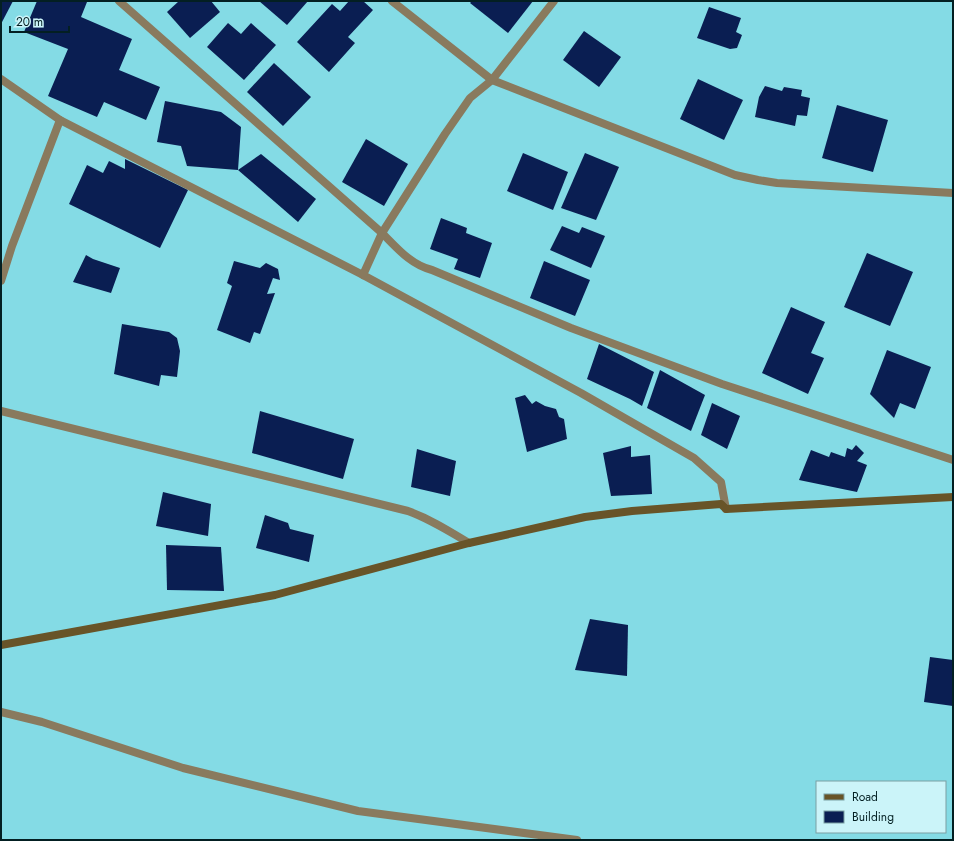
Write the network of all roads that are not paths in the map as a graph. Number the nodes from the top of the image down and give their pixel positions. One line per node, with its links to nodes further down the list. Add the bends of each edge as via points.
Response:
1 (118, 1): 8 (street)
2 (392, 1): 5 (street)
3 (554, 1): 5 (street)
4 (1, 79): 6 (street)
5 (492, 80): 7 (street, via 735,175 777,183); 8 (street, via 470,98)
6 (60, 120): 9 (street); 10 (street)
7 (953, 193)
8 (382, 233): 9 (street); 12 (street, via 421,267 571,328 722,384)
9 (363, 275): 14 (street, via 582,393 694,458 720,482)
10 (1, 281)
11 (1, 411): 15 (street, via 408,511 425,517)
12 (953, 460)
13 (953, 497): 14 (street)
14 (726, 509): 15 (street, via 721,504 585,517)
15 (469, 543): 16 (street, via 275,595)
16 (1, 645)
17 (1, 712): 18 (street, via 42,722 183,768 358,811)
18 (577, 840)

